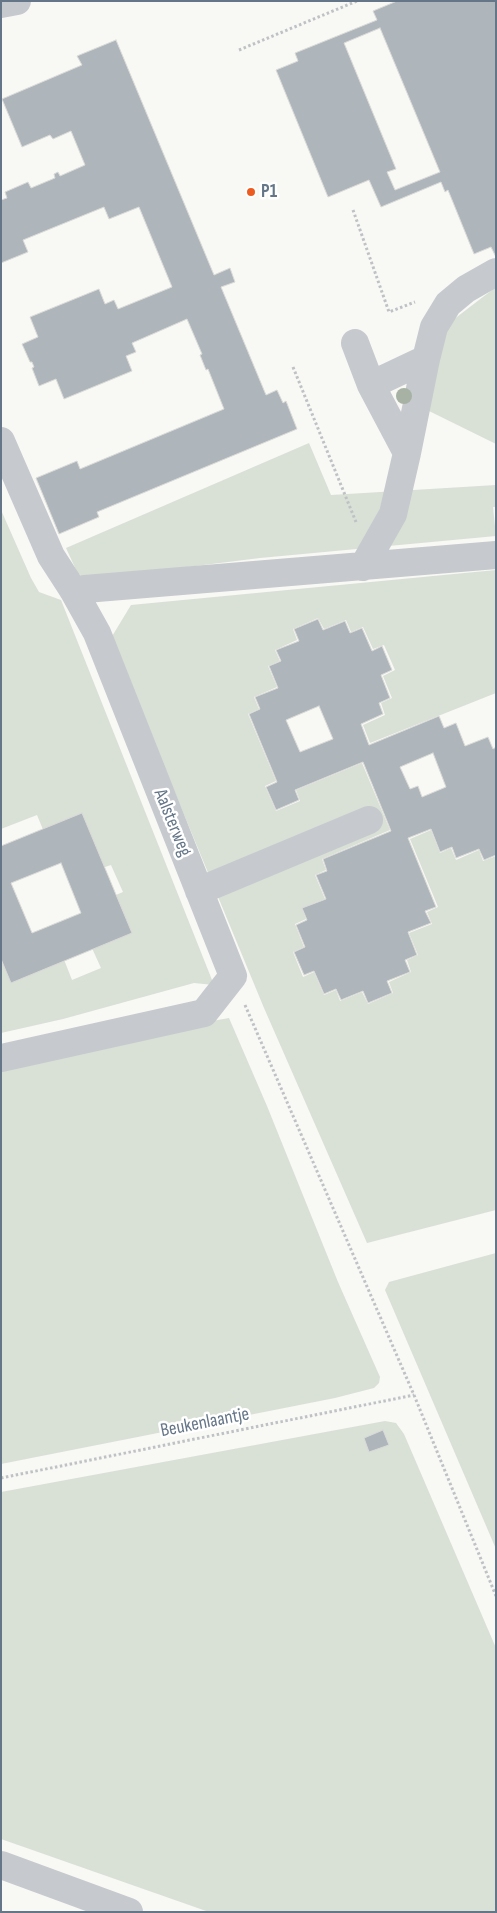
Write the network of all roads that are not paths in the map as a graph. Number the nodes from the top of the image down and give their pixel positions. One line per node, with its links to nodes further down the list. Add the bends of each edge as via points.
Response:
1 (17, 1): 2 (street)
2 (1, 4)
3 (496, 272): 5 (street, via 448,304 434,326)
4 (355, 343): 6 (street)
5 (426, 359): 6 (street); 8 (street)
6 (371, 385): 8 (street)
7 (1, 441): 11 (street, Aalsterweg, via 50,556)
8 (407, 453): 10 (street, via 393,514)
9 (496, 555): 10 (street)
10 (366, 562): 11 (street)
11 (73, 590): 13 (street, Aalsterweg, via 97,633)
12 (369, 820): 13 (street)
13 (199, 891): 14 (street, Aalsterweg, via 233,976 204,1013)
14 (1, 1058)
15 (1, 1865): 16 (street)
16 (129, 1912)

